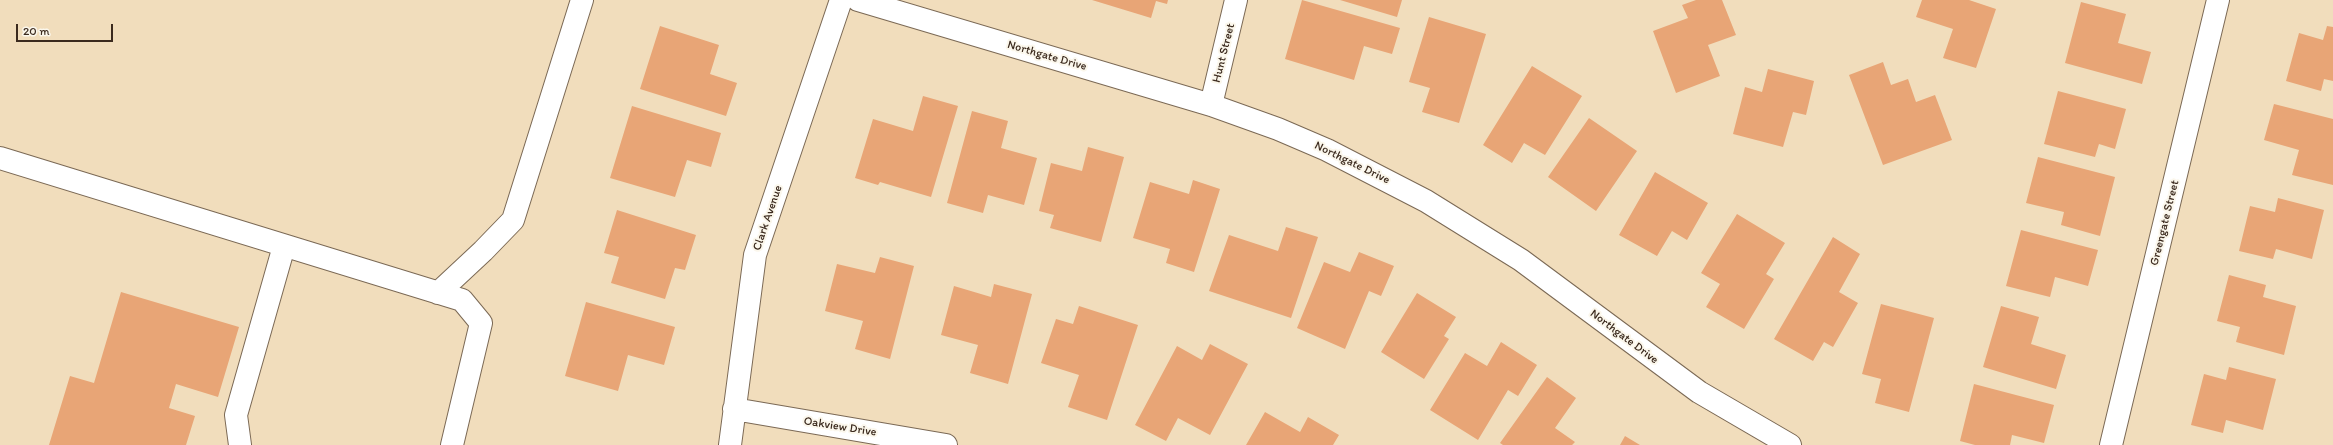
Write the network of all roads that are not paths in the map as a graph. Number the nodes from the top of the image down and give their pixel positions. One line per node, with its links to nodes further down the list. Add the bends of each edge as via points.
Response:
1 (582, 0): 9 (street, via 512,220 484,251)
2 (841, 0): 10 (street, Clark Avenue, via 755,255)
3 (858, 0): 6 (street, Northgate Drive)
4 (1236, 0): 6 (street, Hunt Street)
5 (2218, 0): 16 (street, Greengate Street)
6 (1211, 105): 15 (street, Northgate Drive, via 1278,129 1326,150 1426,201 1521,260 1699,392)
7 (0, 158): 8 (street)
8 (284, 246): 9 (street); 11 (street, via 236,415)
9 (438, 293): 12 (street, via 462,300 482,323)
10 (734, 409): 13 (street, Clark Avenue); 14 (street, Oakview Drive)
11 (240, 445)
12 (452, 445)
13 (730, 445)
14 (946, 445)
15 (1790, 445)
16 (2111, 445)

